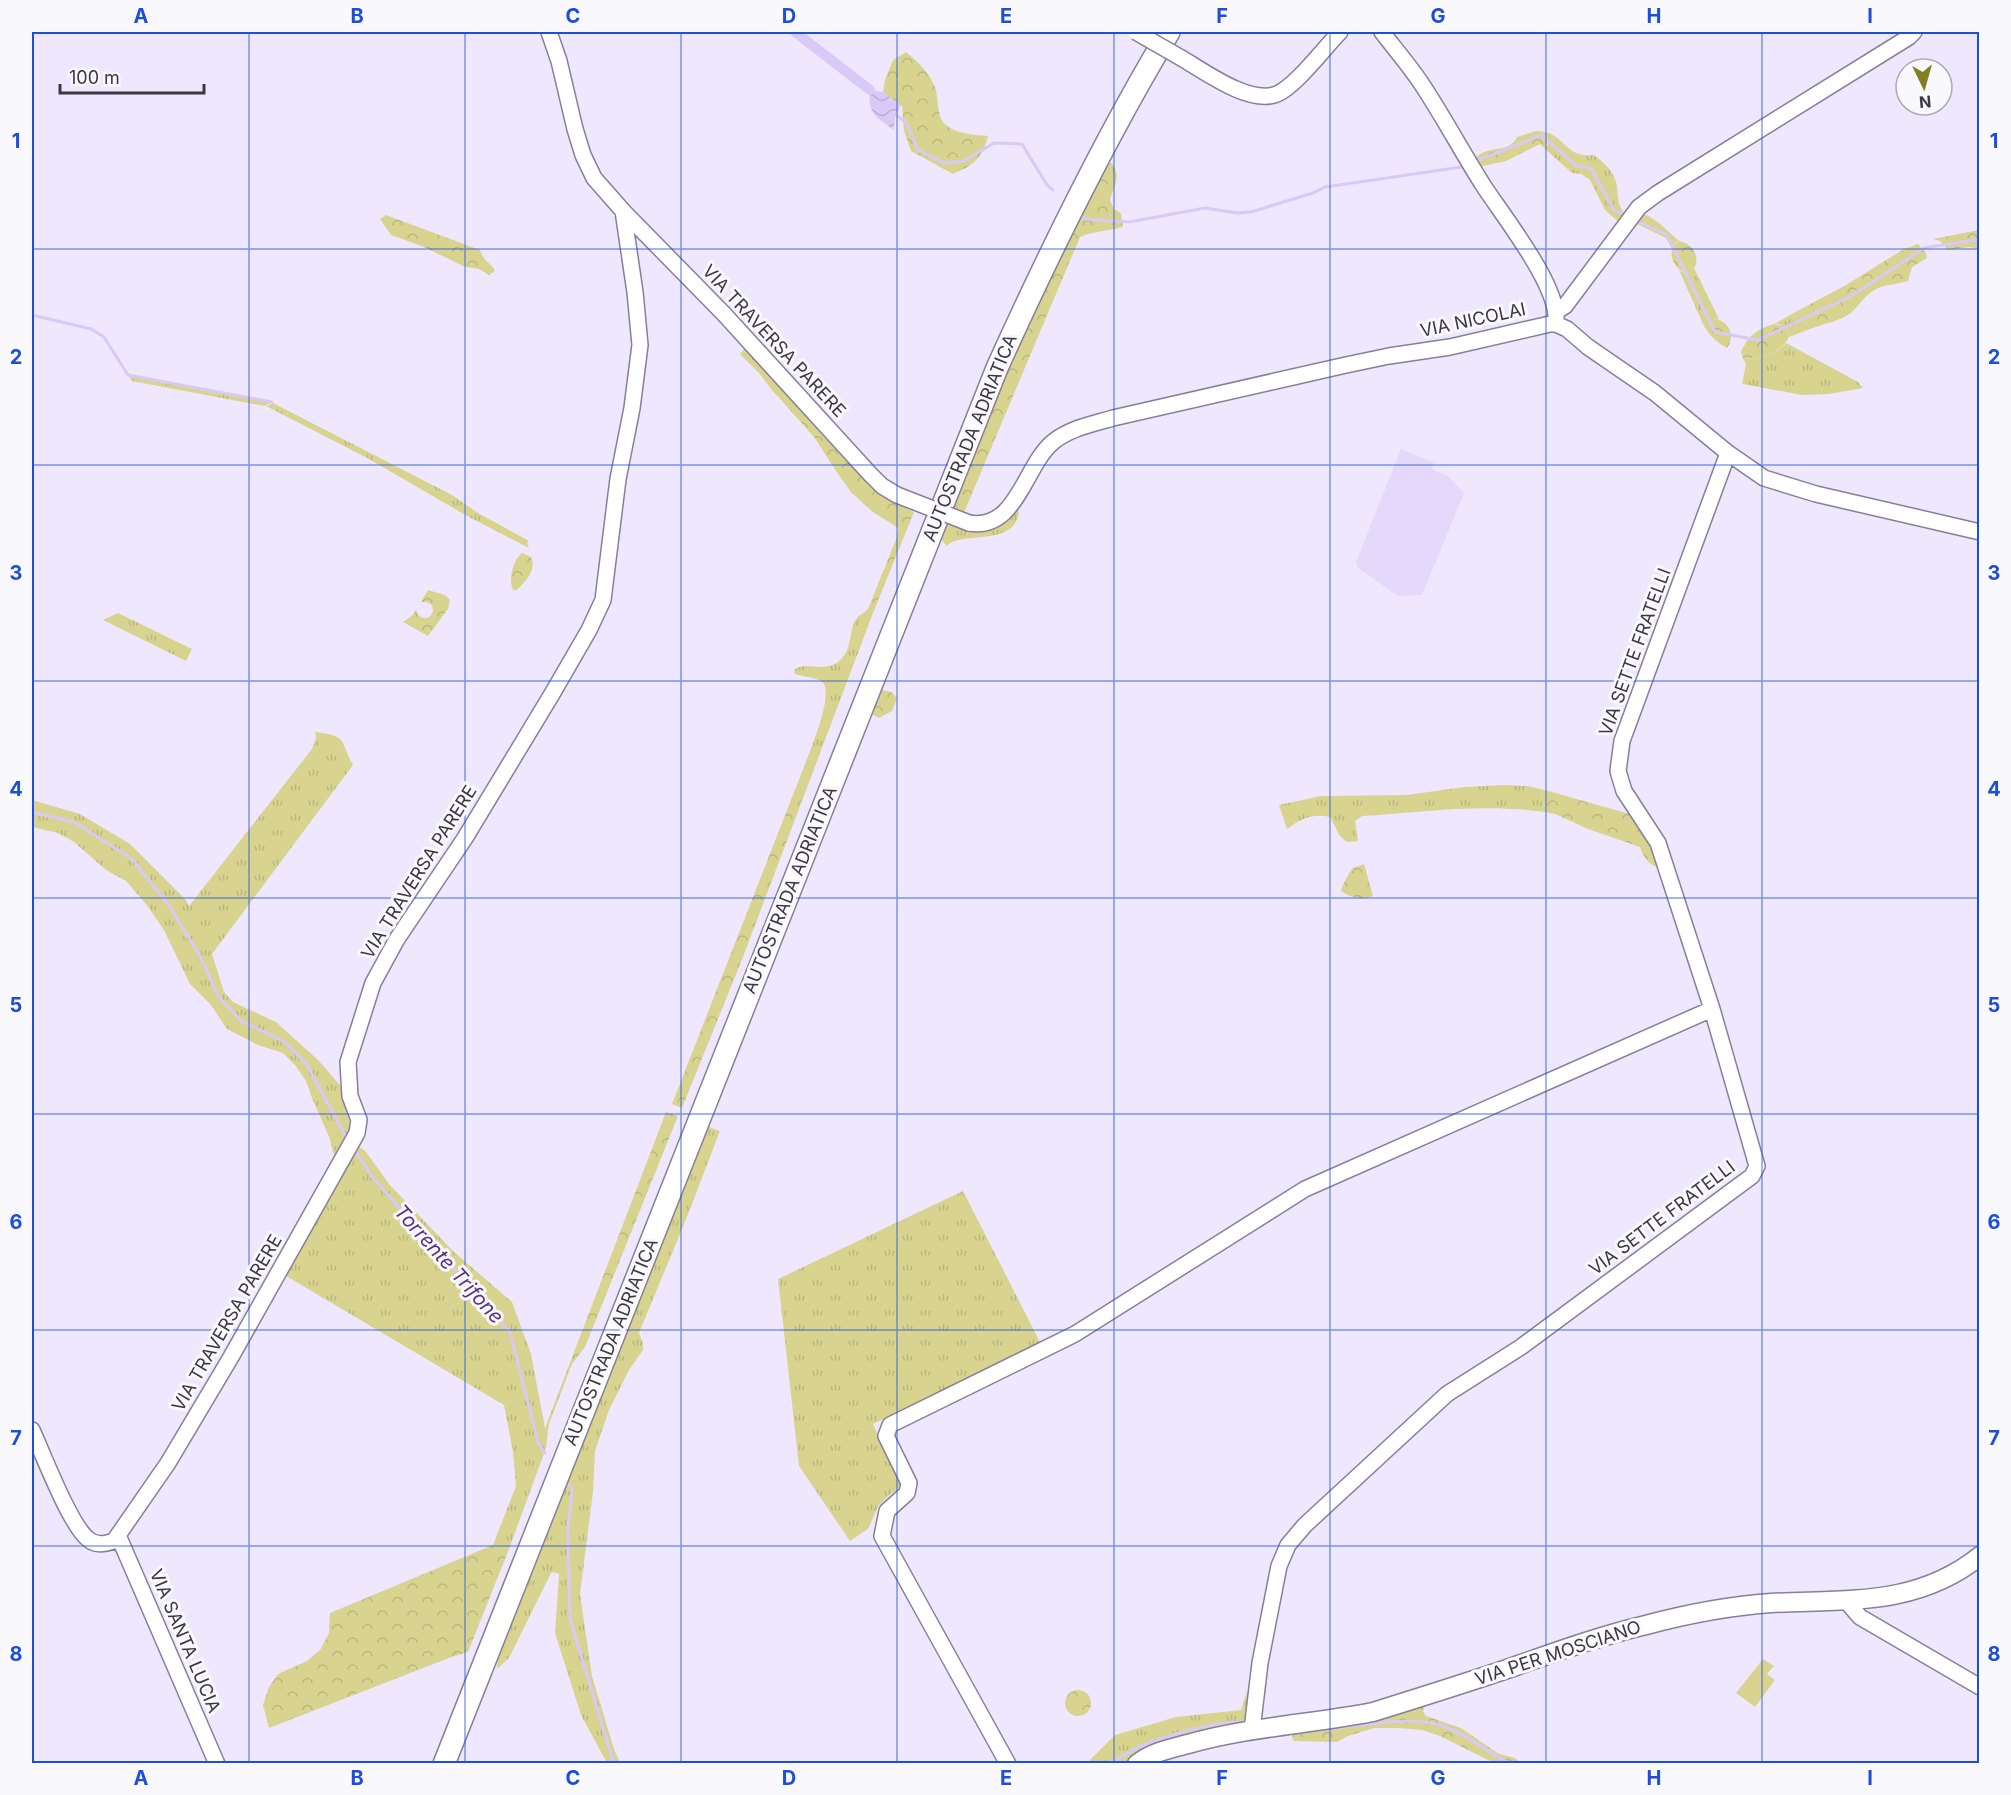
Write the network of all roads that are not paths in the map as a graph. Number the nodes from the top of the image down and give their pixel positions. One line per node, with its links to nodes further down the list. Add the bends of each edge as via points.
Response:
1 (549, 32): 8 (street, VIA TRAVERSA PARERE, via 583,155 594,178)
2 (1136, 32): 5 (street, bridge, via 1241,91 1270,96 1288,86)
3 (1153, 32): 21 (highway, AUTOSTRADA ADRIATICA, via 1058,206 979,378)
4 (1169, 32): 22 (highway, AUTOSTRADA ADRIATICA, via 1070,210 997,368)
5 (1340, 32)
6 (1382, 32): 9 (street, via 1421,84 1527,249 1543,276)
7 (1914, 32): 9 (street, via 1639,207)
8 (623, 211): 11 (street, VIA TRAVERSA PARERE, bridge, via 882,486); 15 (street, VIA TRAVERSA PARERE, via 640,345 603,600 552,694 465,838 384,960 348,1062 357,1133 174,1454)
9 (1557, 318): 10 (street, via 1588,347 1655,393); 11 (street, VIA NICOLAI, via 1450,347 1357,363 1079,428 1046,449 1004,514 988,523)
10 (1728, 453): 12 (street, via 1781,485); 13 (street, VIA SETTE FRATELLI, via 1622,741 1618,771 1624,791 1658,843)
11 (969, 523)
12 (1980, 532)
13 (1712, 1009): 19 (street, VIA SETTE FRATELLI, via 1755,1156 1757,1166 1752,1176 1521,1347 1447,1394 1305,1525 1288,1545 1279,1566); 23 (street, via 1305,1189 1075,1334 890,1425 886,1436 909,1483 907,1493 887,1511 882,1536)
14 (32, 1430): 15 (street, via 76,1524 88,1540 101,1545 114,1541)
15 (118, 1535): 20 (street, VIA SANTA LUCIA)
16 (1980, 1556): 17 (main road, VIA PER MOSCIANO, via 1928,1586 1898,1596)
17 (1847, 1602): 18 (street, via 1860,1617); 19 (main road, VIA PER MOSCIANO, via 1732,1608 1644,1625 1373,1712)
18 (1980, 1687)
19 (1252, 1730): 24 (main road, VIA PER MOSCIANO, via 1150,1754)
20 (217, 1764)
21 (430, 1764)
22 (444, 1764)
23 (1008, 1764)
24 (1137, 1764)

